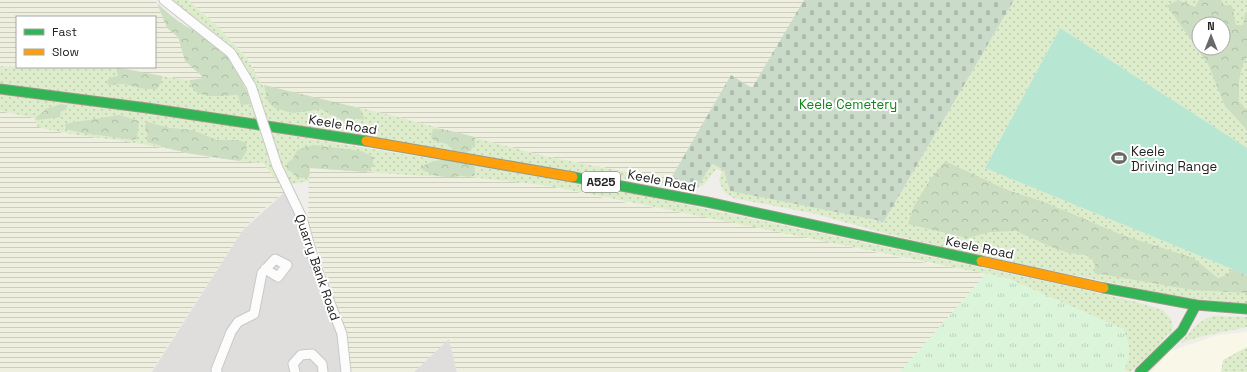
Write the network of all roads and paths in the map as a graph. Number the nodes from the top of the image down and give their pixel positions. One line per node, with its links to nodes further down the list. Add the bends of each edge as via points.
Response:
1 (164, 0): 9 (street, Quarry Bank Road, bridge, via 231,53 251,86 277,166 302,218 314,261 342,334)
2 (0, 89): 4 (main road, Keele Road / A525, via 170,111 497,163 707,202 1094,286)
3 (266, 269): 6 (street, via 262,273 254,314 238,322 231,332)
4 (1196, 305): 5 (main road, Keele Road / A525); 10 (main road, via 1182,330)
5 (1247, 309)
6 (216, 372)
7 (295, 372): 8 (street, via 293,364 301,355 312,354 322,364)
8 (323, 372)
9 (346, 372)
10 (1140, 372)

